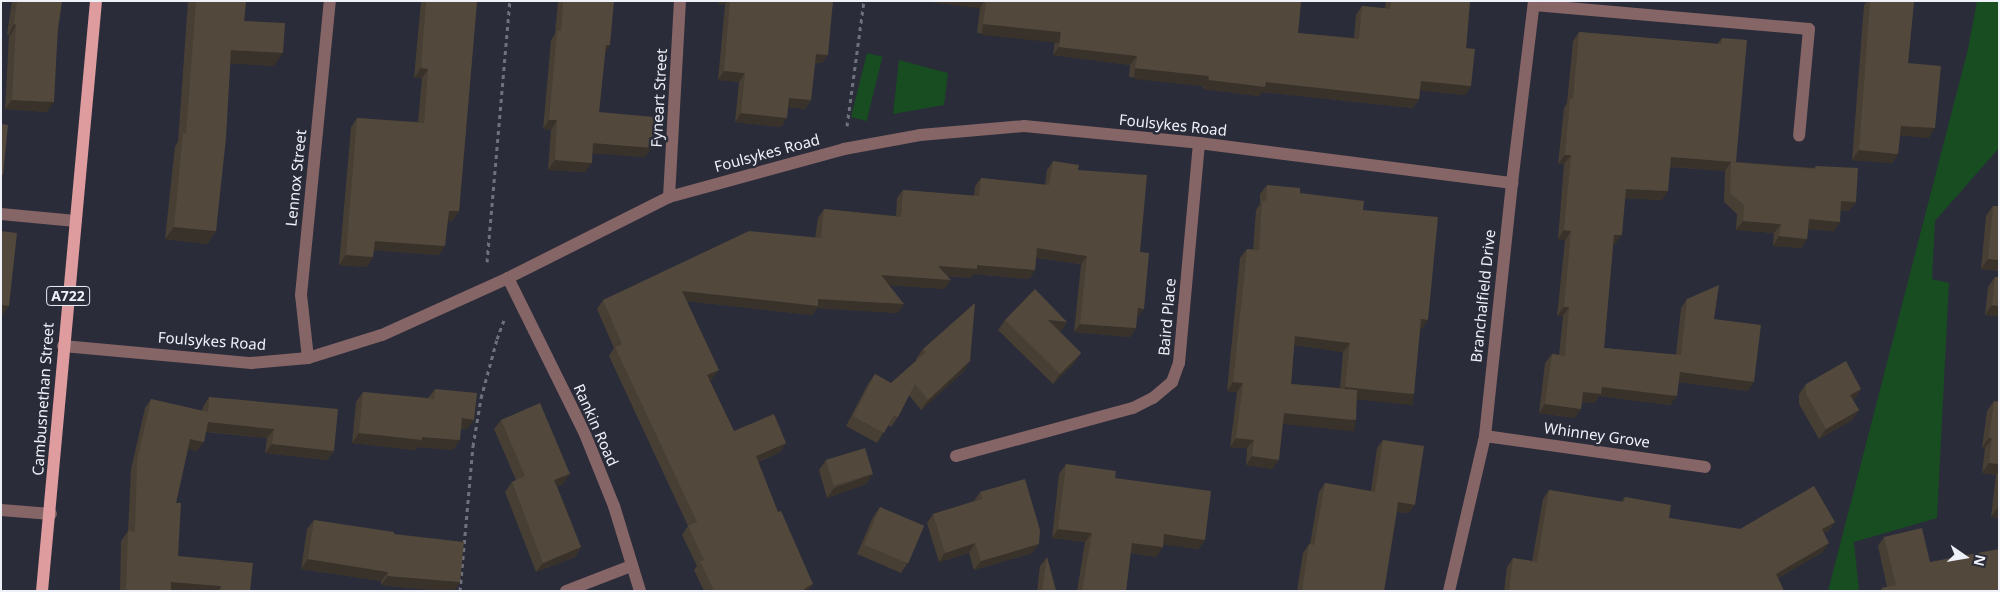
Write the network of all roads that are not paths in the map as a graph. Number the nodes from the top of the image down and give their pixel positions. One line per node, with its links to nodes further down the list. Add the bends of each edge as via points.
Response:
1 (96, 1): 10 (main road, Cambusnethan Street / A722)
2 (330, 1): 13 (street, Lennox Street, via 301,295)
3 (680, 1): 8 (street, Fyneart Street)
4 (1534, 3): 5 (street, via 1809,29); 7 (street, Branchalfield Drive)
5 (1799, 136)
6 (1199, 143): 7 (street, Foulsykes Road); 8 (street, Foulsykes Road, via 1024,126 920,135 844,149); 15 (street, Baird Place, via 1179,363 1172,382 1154,398 1133,408)
7 (1512, 183): 14 (street, Branchalfield Drive)
8 (670, 197): 11 (street, Foulsykes Road)
9 (1, 214): 10 (street)
10 (76, 221): 12 (main road, Cambusnethan Street / A722)
11 (508, 278): 13 (street, Foulsykes Road, via 382,335); 19 (street, Rankin Road, via 585,434 614,506)
12 (63, 346): 13 (street, Foulsykes Road, via 251,363); 18 (main road, Cambusnethan Street / A722)
13 (308, 358)
14 (1485, 436): 16 (street, Whinney Grove); 23 (street, Branchalfield Drive)
15 (956, 456)
16 (1705, 467)
17 (1, 510): 18 (street)
18 (51, 514): 20 (main road, Cambusnethan Street / A722)
19 (631, 566): 21 (street); 22 (street, Rankin Road)
20 (42, 591)
21 (566, 591)
22 (640, 591)
23 (1449, 591)

